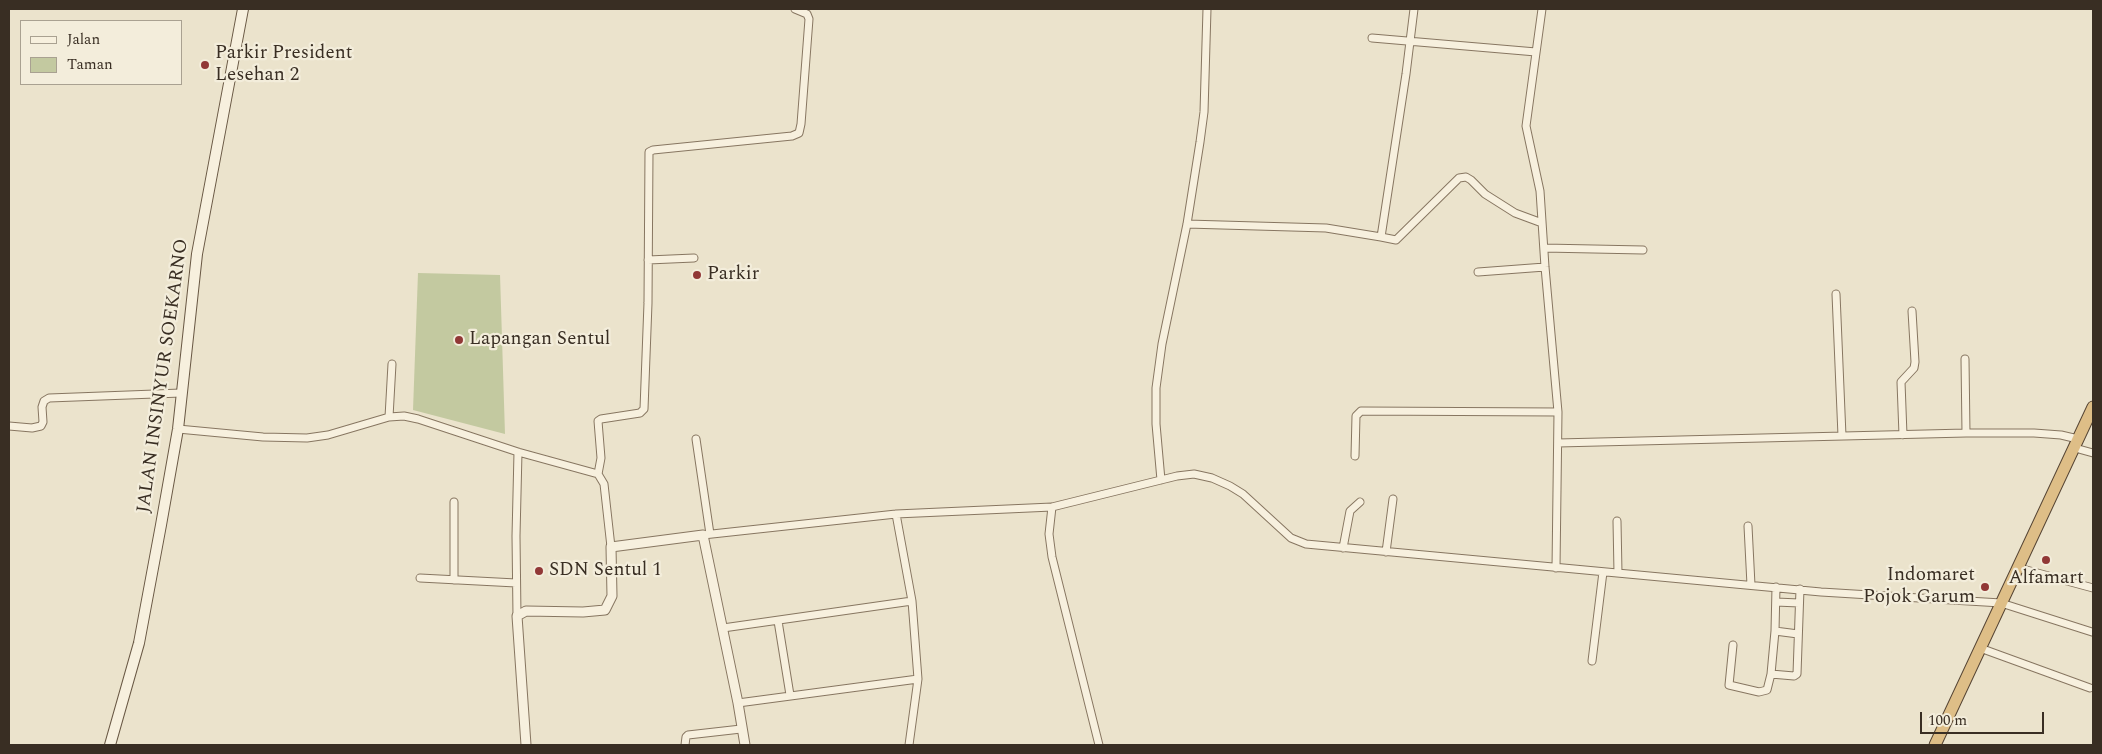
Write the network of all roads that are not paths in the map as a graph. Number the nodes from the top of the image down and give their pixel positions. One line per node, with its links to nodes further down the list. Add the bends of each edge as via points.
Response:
1 (243, 9): 22 (main road, JALAN INSINYUR SOEKARNO, via 197,254)
2 (795, 9): 15 (street, via 809,18 801,131 792,136 651,150 648,156)
3 (1207, 9): 10 (street, via 1204,112)
4 (1414, 9): 7 (street)
5 (1542, 9): 8 (street)
6 (1372, 38): 7 (street)
7 (1410, 41): 8 (street); 11 (street)
8 (1536, 52): 9 (street, via 1526,126 1539,182)
9 (1542, 223): 11 (street, via 1498,203 1466,177 1454,182 1396,240); 12 (street)
10 (1187, 224): 11 (street, via 1326,228); 38 (street, via 1156,388)
11 (1381, 237)
12 (1544, 248): 13 (street); 16 (street)
13 (1643, 250)
14 (694, 258): 15 (street)
15 (648, 260): 37 (street, via 644,409 640,413 598,421 601,458)
16 (1545, 267): 17 (street); 24 (street)
17 (1478, 272)
18 (1836, 294): 30 (street)
19 (1912, 311): 29 (street, via 1915,362 1914,368 1901,382)
20 (1964, 359): 28 (street)
21 (392, 364): 25 (street)
22 (181, 393): 26 (street, via 49,398 42,407 41,426); 27 (main road, JALAN INSINYUR SOEKARNO)
23 (2093, 407): 33 (highway)
24 (1558, 412): 32 (street); 36 (street, via 1361,411 1356,416)
25 (389, 417): 27 (street, via 307,438); 34 (street, via 418,419)
26 (9, 426)
27 (178, 429): 80 (main road, JALAN INSINYUR SOEKARNO, via 140,643)
28 (1966, 433): 29 (street); 33 (street, via 2061,435)
29 (1903, 434): 30 (street)
30 (1842, 436): 32 (street)
31 (696, 439): 46 (street)
32 (1558, 443): 50 (street)
33 (2077, 444): 35 (street); 51 (highway)
34 (518, 452): 37 (street); 56 (street)
35 (2093, 453)
36 (1355, 456)
37 (598, 474): 47 (street, via 604,484)
38 (1161, 480): 42 (street); 48 (street, via 1194,474 1212,478 1243,494 1298,542)
39 (1393, 499): 49 (street)
40 (454, 502): 55 (street)
41 (1360, 502): 48 (street, via 1350,511)
42 (1052, 507): 43 (street); 85 (street, via 1049,534 1052,557)
43 (896, 514): 46 (street); 61 (street)
44 (1617, 521): 53 (street)
45 (1748, 526): 57 (street)
46 (707, 534): 47 (street); 67 (street)
47 (612, 547): 65 (street, via 612,596 605,610 526,610)
48 (1343, 548): 49 (street)
49 (1386, 552): 50 (street)
50 (1556, 568): 52 (street)
51 (2019, 568): 59 (street); 64 (highway)
52 (1603, 572): 53 (street); 73 (street)
53 (1618, 573): 57 (street)
54 (420, 578): 55 (street)
55 (454, 580): 56 (street)
56 (516, 583): 65 (street)
57 (1751, 585): 58 (street)
58 (1776, 587): 60 (street); 62 (street)
59 (2093, 588)
60 (1800, 589): 63 (street); 64 (street)
61 (912, 601): 66 (street); 75 (street)
62 (1776, 602): 63 (street); 68 (street)
63 (1800, 603): 70 (street)
64 (2001, 603): 69 (street); 72 (highway)
65 (517, 616): 81 (street)
66 (778, 621): 67 (street); 77 (street)
67 (723, 628): 78 (street)
68 (1775, 631): 70 (street); 74 (street)
69 (2092, 632)
70 (1798, 634): 74 (street, via 1796,675)
71 (1733, 645): 74 (street, via 1728,683 1731,686 1764,692)
72 (1980, 648): 76 (street); 86 (highway)
73 (1592, 661)
74 (1771, 674)
75 (918, 679): 77 (street); 84 (street)
76 (2090, 688)
77 (790, 695): 78 (street)
78 (738, 702): 79 (street)
79 (741, 729): 82 (street, via 688,735); 83 (street)
80 (110, 745)
81 (526, 745)
82 (685, 745)
83 (745, 745)
84 (909, 745)
85 (1099, 745)
86 (1935, 745)

